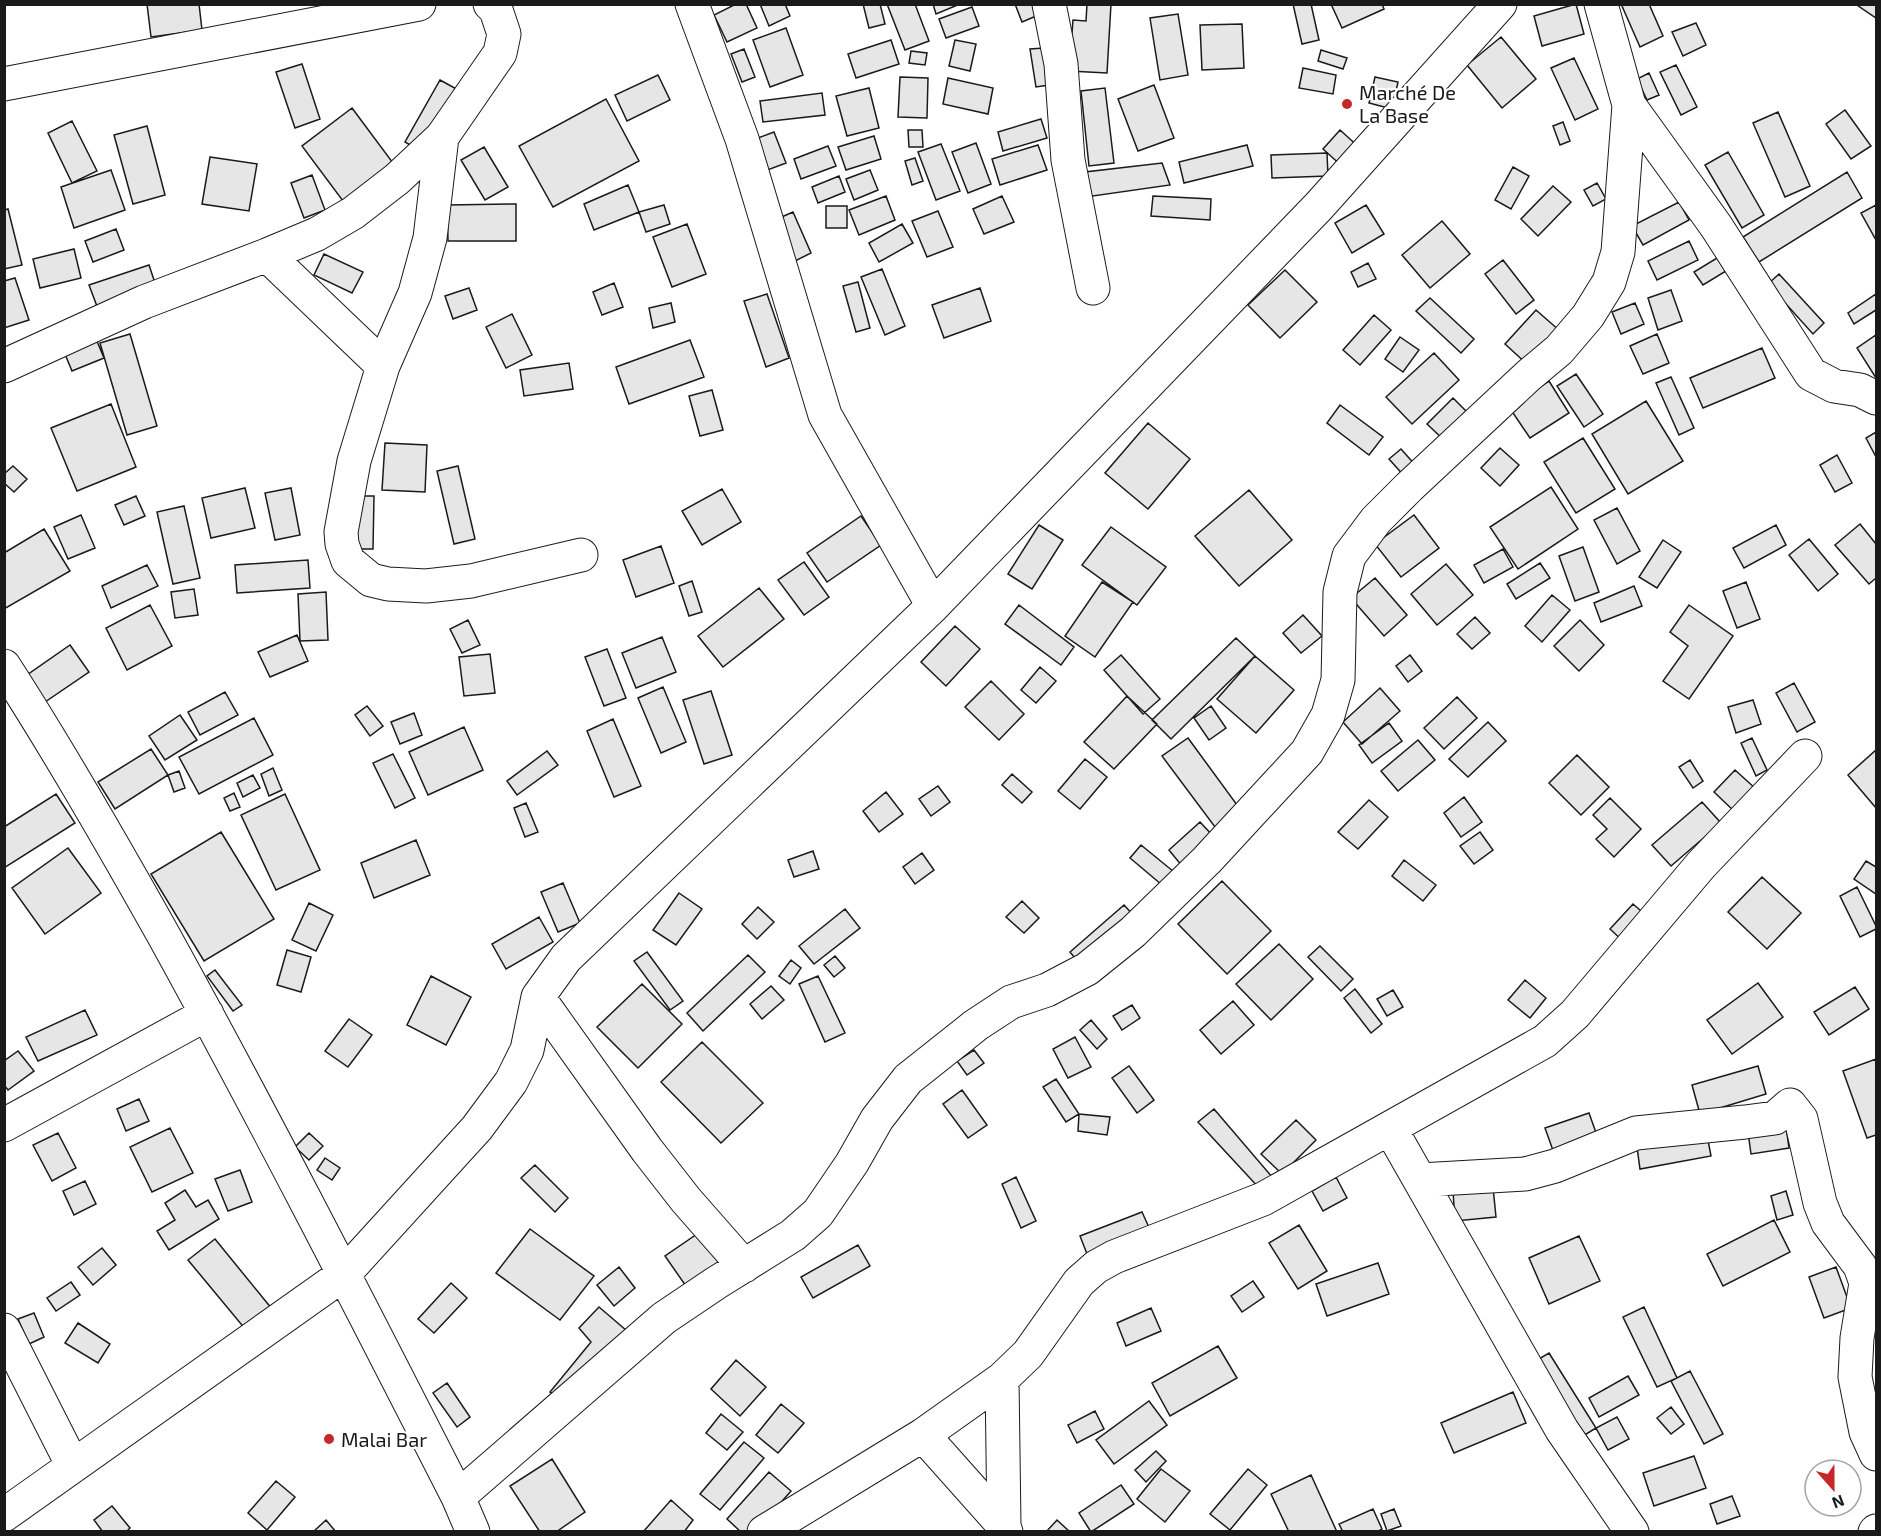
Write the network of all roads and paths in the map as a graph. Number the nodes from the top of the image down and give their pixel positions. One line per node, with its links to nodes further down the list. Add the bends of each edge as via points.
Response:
1 (419, 4): 7 (street)
2 (490, 4): 9 (street, via 504,34 500,52)
3 (692, 4): 16 (street, via 742,139 825,415)
4 (1049, 4): 11 (street, via 1061,64 1068,160)
5 (1500, 4): 16 (street, via 1319,206)
6 (1601, 4): 8 (street)
7 (4, 84)
8 (1629, 105): 14 (street, via 1716,226 1811,374 1834,386 1860,390); 24 (street, via 1618,252 1609,282 1588,316 1559,350 1409,487 1376,520 1349,556 1340,592 1338,680 1328,715 1307,752 1207,860 1097,962 1047,990 1011,1002 908,1079 877,1119 818,1213 793,1235)
9 (442, 137): 10 (street, via 353,213 317,234); 13 (street, via 430,238 415,293)
10 (267, 255): 12 (street, via 144,302); 13 (street)
11 (1094, 288)
12 (4, 366)
13 (383, 366): 15 (street, via 354,461 340,532 348,561 371,580 426,586 471,581)
14 (1876, 398)
15 (581, 555)
16 (933, 606): 19 (street, via 566,958)
17 (7, 674): 20 (street, via 101,824)
18 (1805, 756): 22 (street, via 1701,865 1575,1014 1545,1041)
19 (538, 997): 24 (street, via 647,1150); 25 (street, via 527,1050 512,1082 477,1128)
20 (207, 1014): 21 (street); 25 (street)
21 (4, 1125)
22 (1390, 1128): 23 (street); 27 (street, via 1263,1198 1096,1267 1079,1282 1028,1354)
23 (1420, 1180): 29 (street, via 1525,1174 1555,1166 1636,1132 1775,1118 1790,1105 1801,1119 1824,1213 1860,1266 1866,1283 1855,1377 1866,1432); 36 (street, via 1562,1430)
24 (744, 1266): 31 (street, via 664,1318)
25 (344, 1274): 30 (street); 31 (street)
26 (4, 1330): 30 (street)
27 (1002, 1378): 28 (street); 33 (street)
28 (923, 1436): 33 (street); 35 (street)
29 (1876, 1454)
30 (73, 1466): 32 (street)
31 (458, 1497): 34 (street)
32 (4, 1515)
33 (1005, 1529)
34 (473, 1532)
35 (764, 1532)
36 (1632, 1532)

